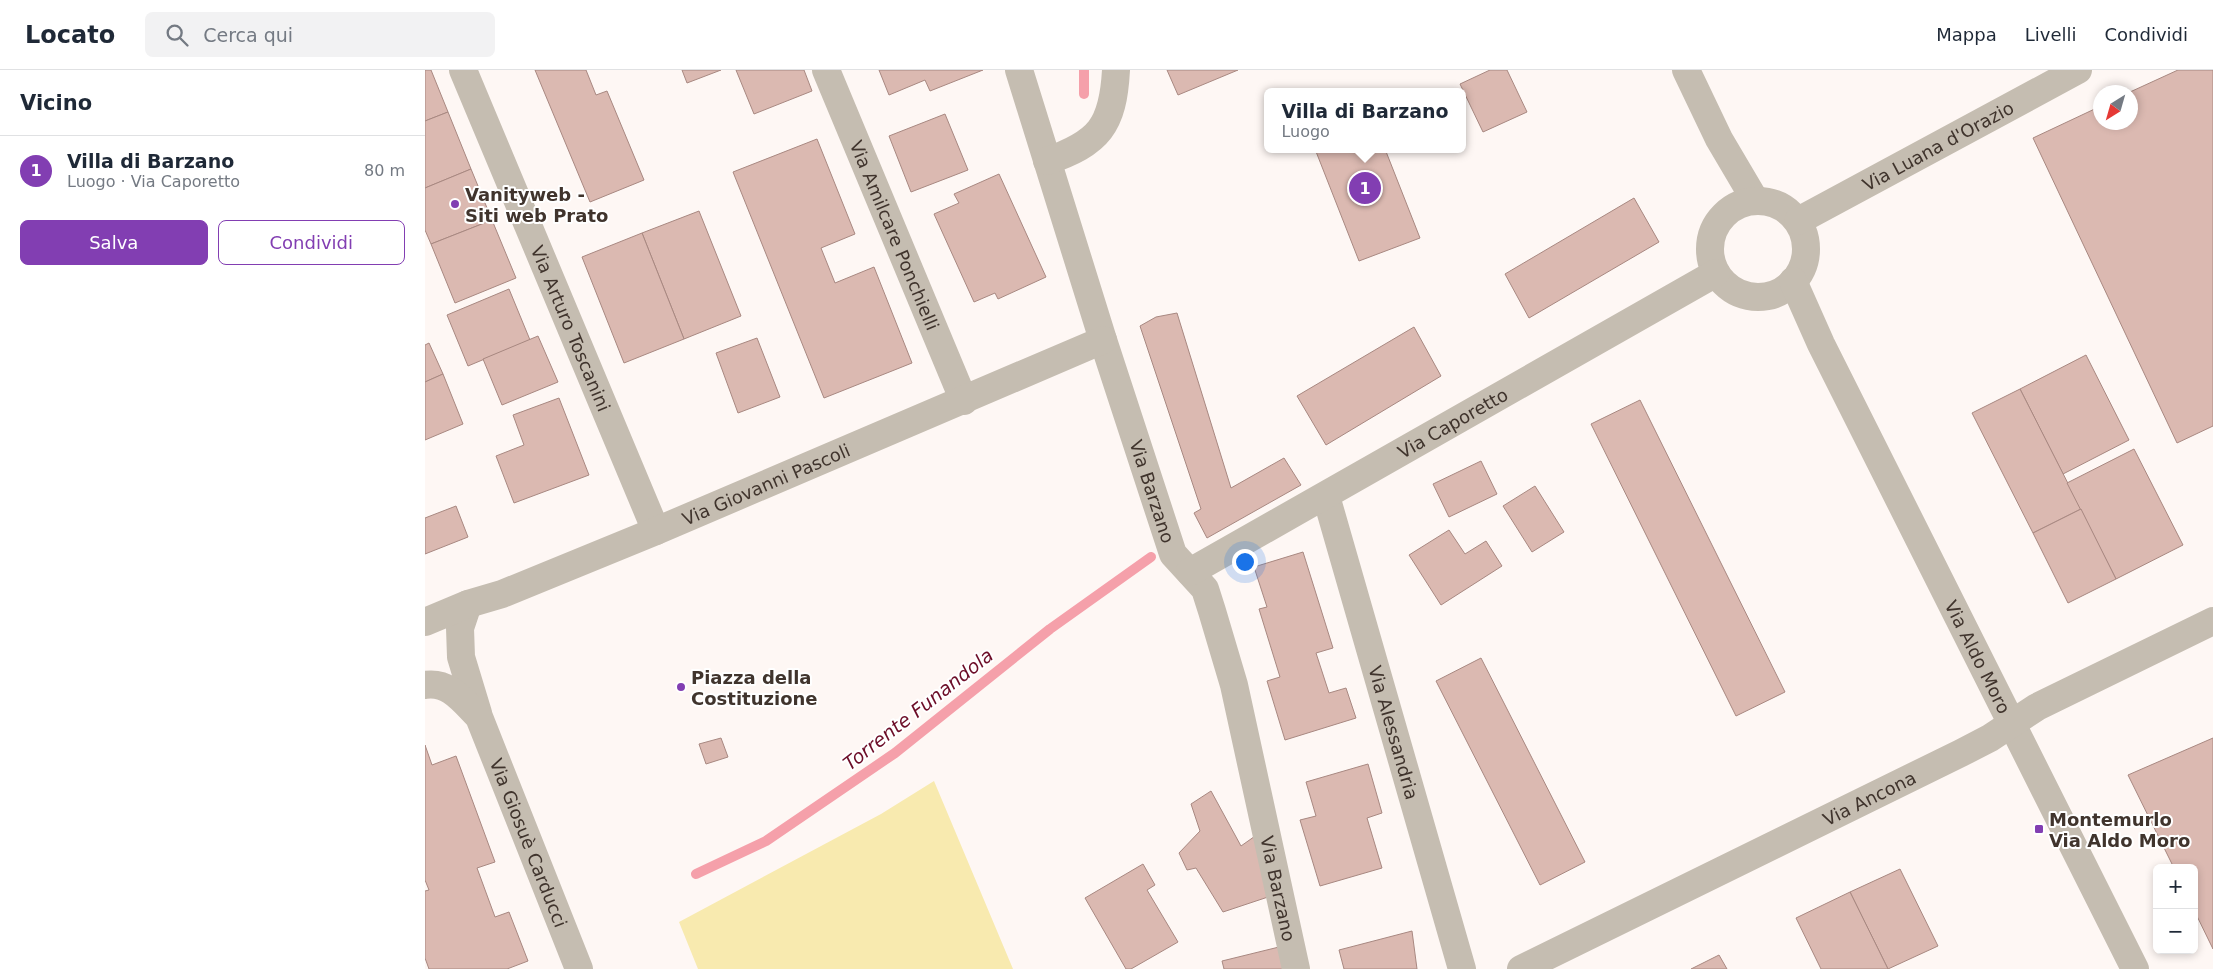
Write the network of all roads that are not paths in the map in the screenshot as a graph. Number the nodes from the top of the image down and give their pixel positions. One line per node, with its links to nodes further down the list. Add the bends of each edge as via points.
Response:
1 (463, 70): 17 (street, Via Arturo Toscanini)
2 (826, 70): 15 (street, Via Amilcare Ponchielli)
3 (1019, 70): 8 (street, Via Barzano)
4 (1116, 70): 8 (street, via 1110,114 1099,132 1075,151)
5 (1686, 70): 7 (street)
6 (2078, 70): 11 (street, Via Luana d'Orazio)
7 (1719, 139): 9 (street); 10 (street)
8 (1047, 161): 14 (street, Via Barzano)
9 (1755, 200): 10 (street); 11 (street, via 1778,206)
10 (1726, 212): 12 (street, via 1711,234 1710,254)
11 (1798, 221): 13 (street, via 1806,252 1802,268)
12 (1716, 273): 13 (street, via 1731,289 1742,294 1752,296); 16 (street, Via Caporetto)
13 (1784, 288): 24 (street, Via Aldo Moro, via 1821,344)
14 (1103, 340): 15 (street, Via Giovanni Pascoli); 18 (street, Via Barzano, via 1173,554)
15 (964, 400): 17 (street, Via Giovanni Pascoli)
16 (1326, 496): 18 (street, Via Caporetto); 27 (street, Via Alessandria)
17 (656, 531): 19 (street, Via Giovanni Pascoli, via 502,594)
18 (1190, 572): 26 (street, Via Barzano, via 1205,589 1234,685)
19 (468, 604): 21 (street, Via Giovanni Pascoli); 23 (street, Via Giosuè Carducci, via 460,628 461,657)
20 (2213, 621): 24 (street, Via Ancona, via 2037,707)
21 (425, 622)
22 (425, 686): 23 (street, Via Giosuè Carducci, via 445,686)
23 (479, 717): 25 (street, Via Giosuè Carducci)
24 (2013, 723): 28 (street, Via Ancona, via 1961,753); 29 (street, Via Aldo Moro)
25 (579, 969)
26 (1296, 969)
27 (1462, 969)
28 (1521, 969)
29 (2135, 969)

